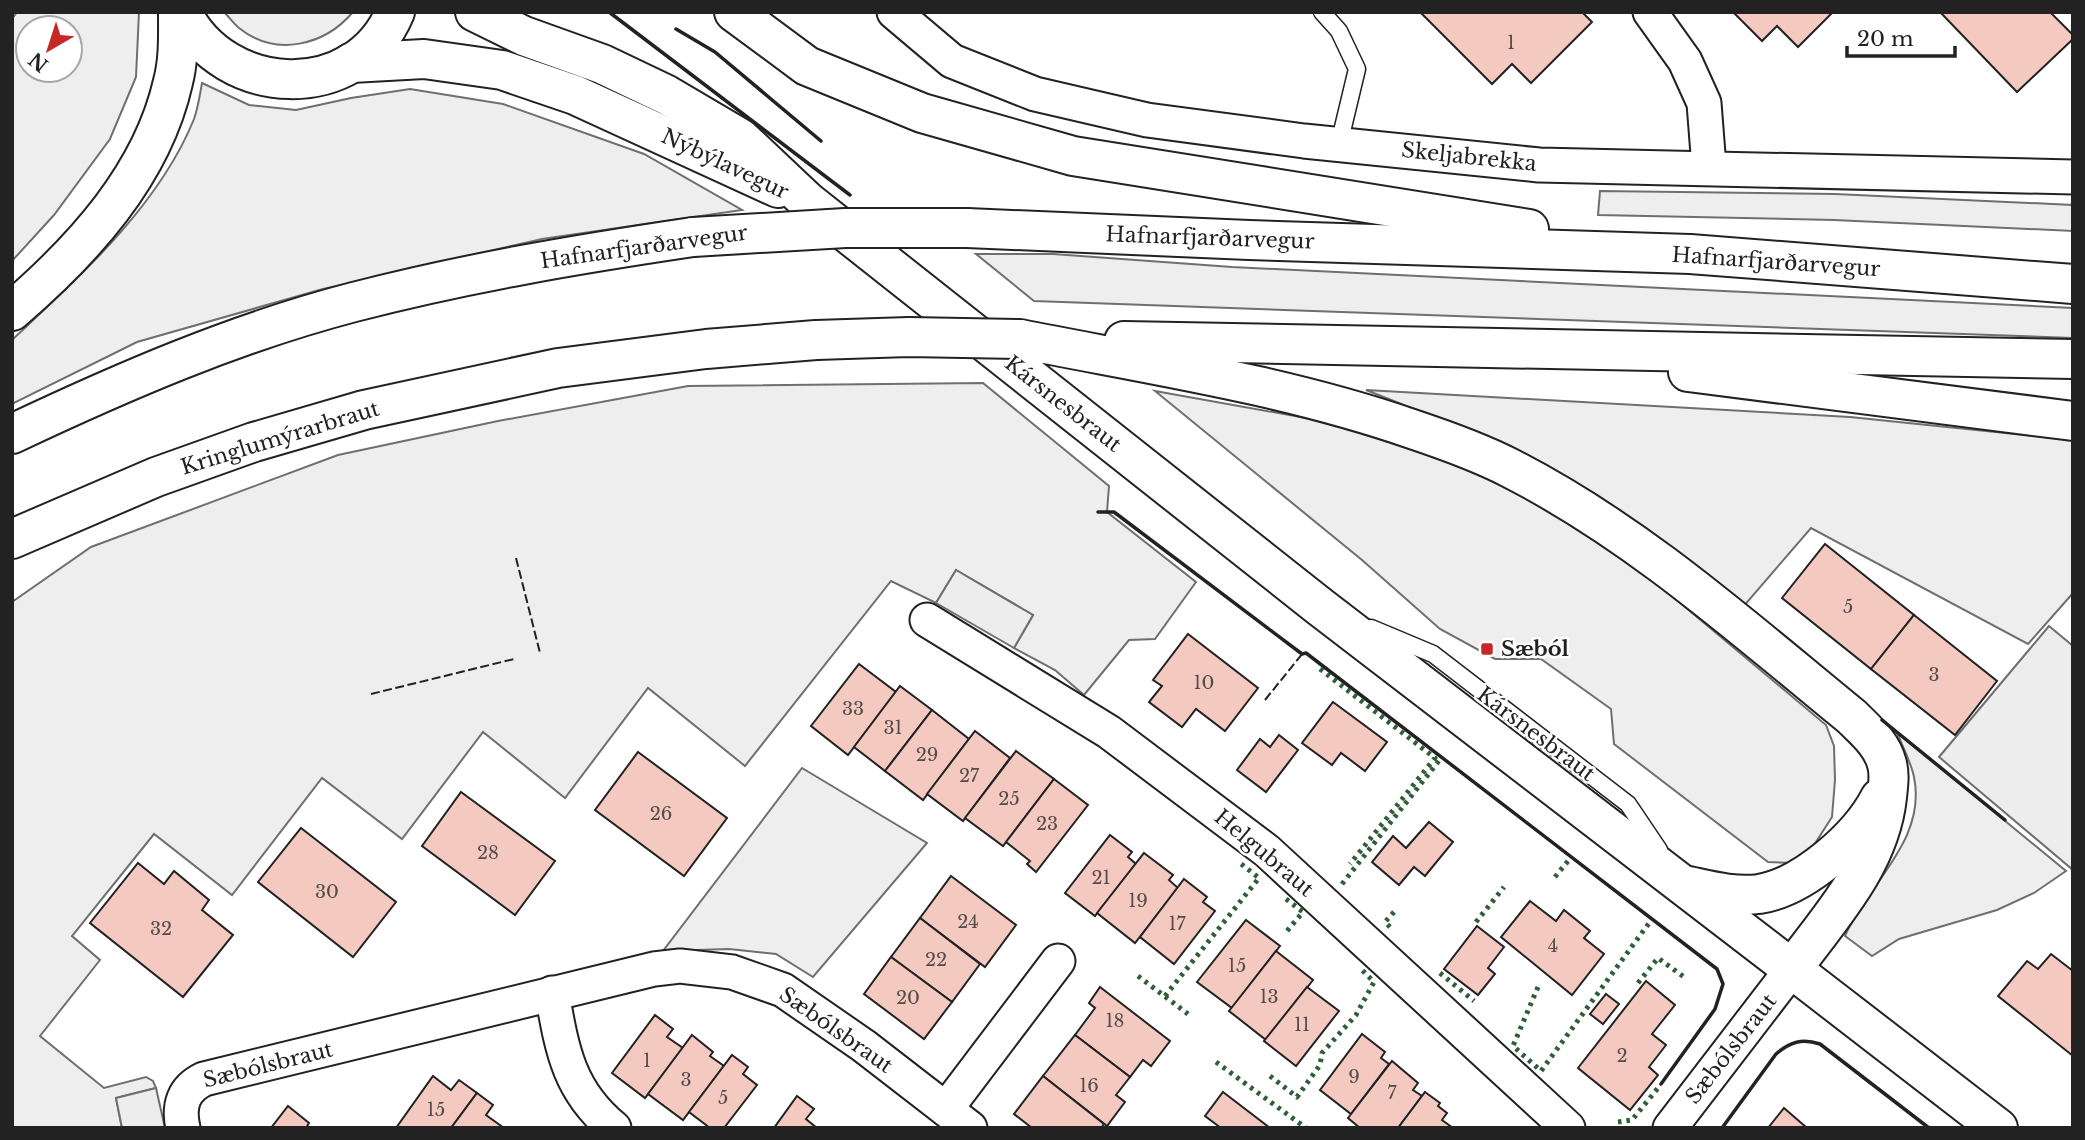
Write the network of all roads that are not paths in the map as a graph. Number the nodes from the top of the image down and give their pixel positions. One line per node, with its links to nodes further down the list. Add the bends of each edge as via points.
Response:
1 (180, 12): 8 (main road, via 202,43 220,58 262,77 308,79); 15 (main road, via 174,79 151,146 86,239)
2 (395, 12): 8 (main road, via 382,35)
3 (475, 12): 12 (main road, Nýbýlavegur, via 667,95 740,138)
4 (734, 12): 13 (main road, via 807,66 922,113 1073,156)
5 (894, 12): 9 (street, Skeljabrekka, via 952,61 1035,94 1147,120)
6 (1322, 12): 9 (lane, via 1339,31 1357,69)
7 (1650, 12): 10 (street, via 1685,61 1704,103)
8 (351, 63): 12 (main road, Nýbýlavegur, via 424,59 502,70 575,95)
9 (1339, 144): 10 (street, Skeljabrekka, via 1539,165)
10 (1709, 167): 11 (street, Skeljabrekka)
11 (2073, 177)
12 (808, 202): 24 (main road, Kársnesbraut, via 1319,606)
13 (1690, 254): 14 (main road, Hafnarfjarðarvegur); 20 (main road, Hafnarfjarðarvegur, bridge, via 967,228 845,228 693,237 498,268 352,303 174,362)
14 (2073, 284)
15 (12, 311)
16 (1093, 348): 17 (main road); 21 (main road, Kringlumýrarbraut, bridge, via 1020,340 816,340 558,368 364,410 254,442 156,477); 23 (main road, via 1304,395 1377,416 1508,467 1568,500 1677,575 1852,717 1875,739 1887,763)
17 (1502, 348): 18 (main road); 19 (main road)
18 (2073, 359)
19 (2073, 421)
20 (12, 435)
21 (12, 538)
22 (927, 620): 31 (street, Helgubraut, via 1109,732 1267,851)
23 (1889, 780): 24 (main road, via 1872,812 1844,845 1779,888 1733,895); 26 (main road, via 1885,820 1874,850)
24 (1682, 885): 26 (main road, Kársnesbraut)
25 (1058, 961): 28 (street, Sæbólsbraut)
26 (1792, 970): 32 (street, Sæbólsbraut); 33 (main road, Kársnesbraut)
27 (552, 993): 28 (street, Sæbólsbraut, via 654,969 680,966 732,972 783,990); 29 (street, Sæbólsbraut, via 204,1079 187,1090 181,1101); 30 (street, via 571,1076 591,1106)
28 (958, 1118)
29 (184, 1128)
30 (614, 1128)
31 (1568, 1128)
32 (1670, 1128)
33 (1998, 1128)

